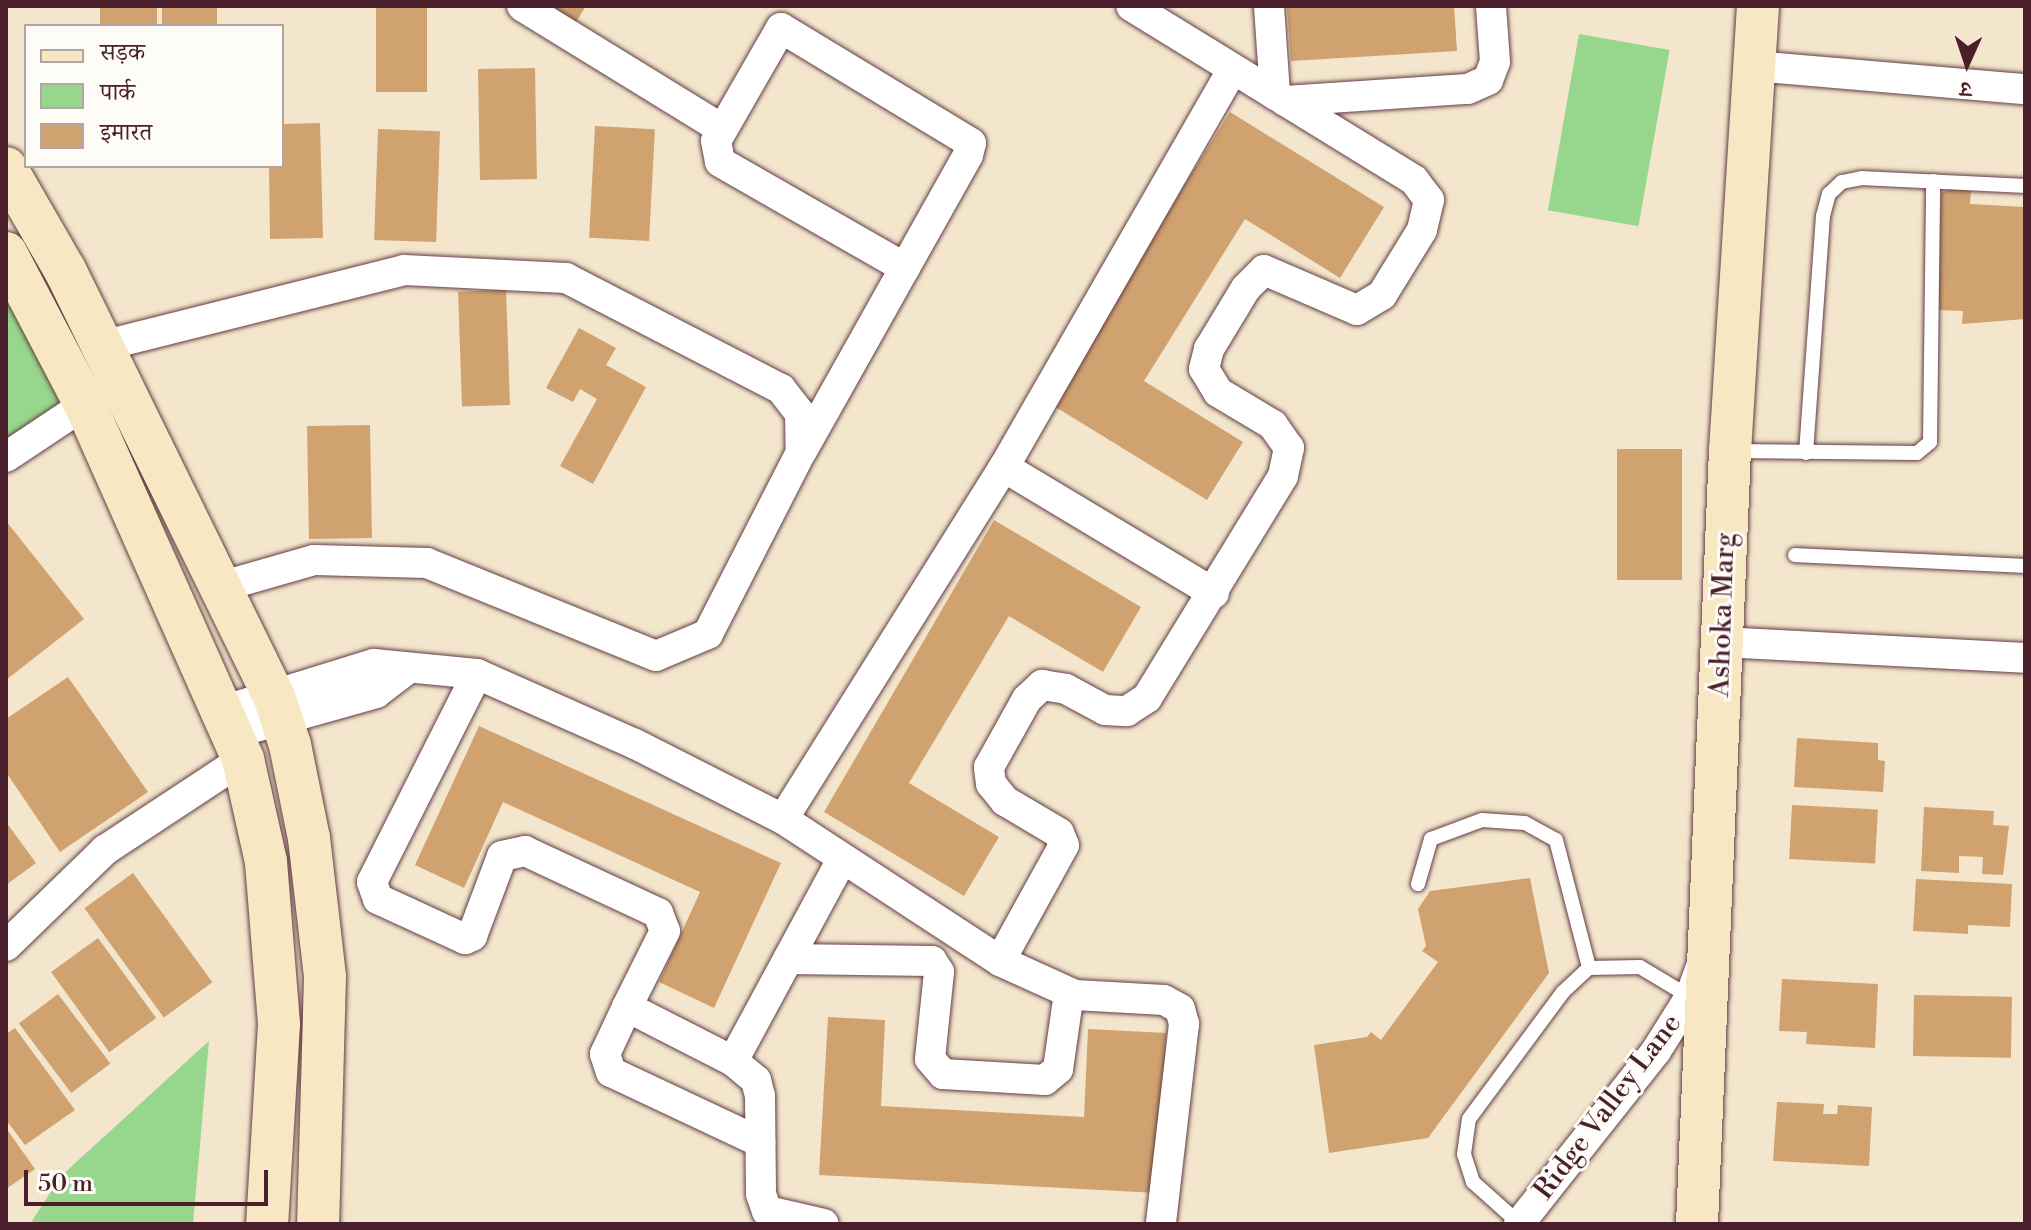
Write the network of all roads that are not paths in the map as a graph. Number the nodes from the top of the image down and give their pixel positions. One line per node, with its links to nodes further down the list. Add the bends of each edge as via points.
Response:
1 (522, 6): 10 (street)
2 (1131, 6): 7 (street)
3 (1269, 6): 9 (street)
4 (1491, 6): 9 (street, via 1495,62 1488,80 1468,89)
5 (1758, 6): 6 (street, Ashoka Marg)
6 (1754, 66): 8 (street); 19 (street, Ashoka Marg)
7 (1232, 71): 9 (street); 23 (street)
8 (2025, 89)
9 (1280, 98): 27 (street, via 1414,180 1429,200 1422,230 1382,295 1357,310 1264,270 1246,288 1209,349 1204,369 1218,392 1273,425 1289,448 1283,476)
10 (722, 129): 15 (street, via 716,141 720,162); 15 (street, via 777,31 787,27 971,143)
11 (6, 168): 16 (street)
12 (1933, 181): 13 (lane); 21 (lane, via 1862,178 1842,182 1829,194); 21 (lane, via 1930,442 1917,453)
13 (2025, 186)
14 (6, 253): 18 (street)
15 (905, 268): 20 (street)
16 (102, 346): 17 (street); 20 (street, via 404,270 566,278 781,389 800,413)
17 (120, 384): 18 (street); 26 (street)
18 (84, 402): 22 (street); 32 (street)
19 (1730, 451): 21 (lane); 28 (street, Ashoka Marg)
20 (801, 452): 26 (street, via 708,634 656,656 427,563 314,560)
21 (1806, 453)
22 (6, 457)
23 (1004, 467): 27 (street); 33 (street)
24 (1795, 555): 25 (lane)
25 (2025, 566)
26 (220, 587): 31 (street)
27 (1214, 593): 39 (street, via 1147,698 1127,711 1105,710 1066,689 1042,685 1027,699 989,767 991,784 1005,801 1059,833 1064,845)
28 (1722, 642): 29 (street); 36 (street, Ashoka Marg)
29 (2025, 658)
30 (477, 674): 31 (street, via 374,664); 33 (street, via 635,744); 43 (street, via 372,882 373,892 465,939 472,936 502,856 525,851 658,913 665,921)
31 (278, 708): 32 (street); 47 (street, via 309,838 325,977)
32 (234, 734): 37 (street, via 189,789 105,850); 46 (street, via 266,862 279,1024)
33 (783, 819): 34 (street)
34 (842, 859): 38 (street); 39 (street)
35 (1418, 884): 40 (lane, via 1431,839 1482,820 1525,823 1556,840)
36 (1710, 942): 42 (street, Ridge Valley Lane); 51 (street, Ashoka Marg)
37 (6, 946)
38 (788, 959): 41 (street, via 932,961 939,972 930,1059 943,1074 1045,1080 1058,1069); 44 (street)
39 (1000, 961): 41 (street)
40 (1589, 968): 42 (lane, via 1640,967); 50 (lane, via 1563,992 1469,1119 1464,1154 1473,1182)
41 (1069, 993): 49 (street, via 1164,1000 1180,1009 1184,1024)
42 (1690, 997): 50 (street, Ridge Valley Lane, via 1656,1051)
43 (627, 1007): 44 (street); 45 (street, via 605,1054 611,1072)
44 (733, 1061): 45 (street, via 756,1080)
45 (760, 1142): 48 (street, via 761,1194 767,1211)
46 (267, 1224)
47 (318, 1224)
48 (824, 1224)
49 (1161, 1224)
50 (1519, 1224)
51 (1697, 1224)

